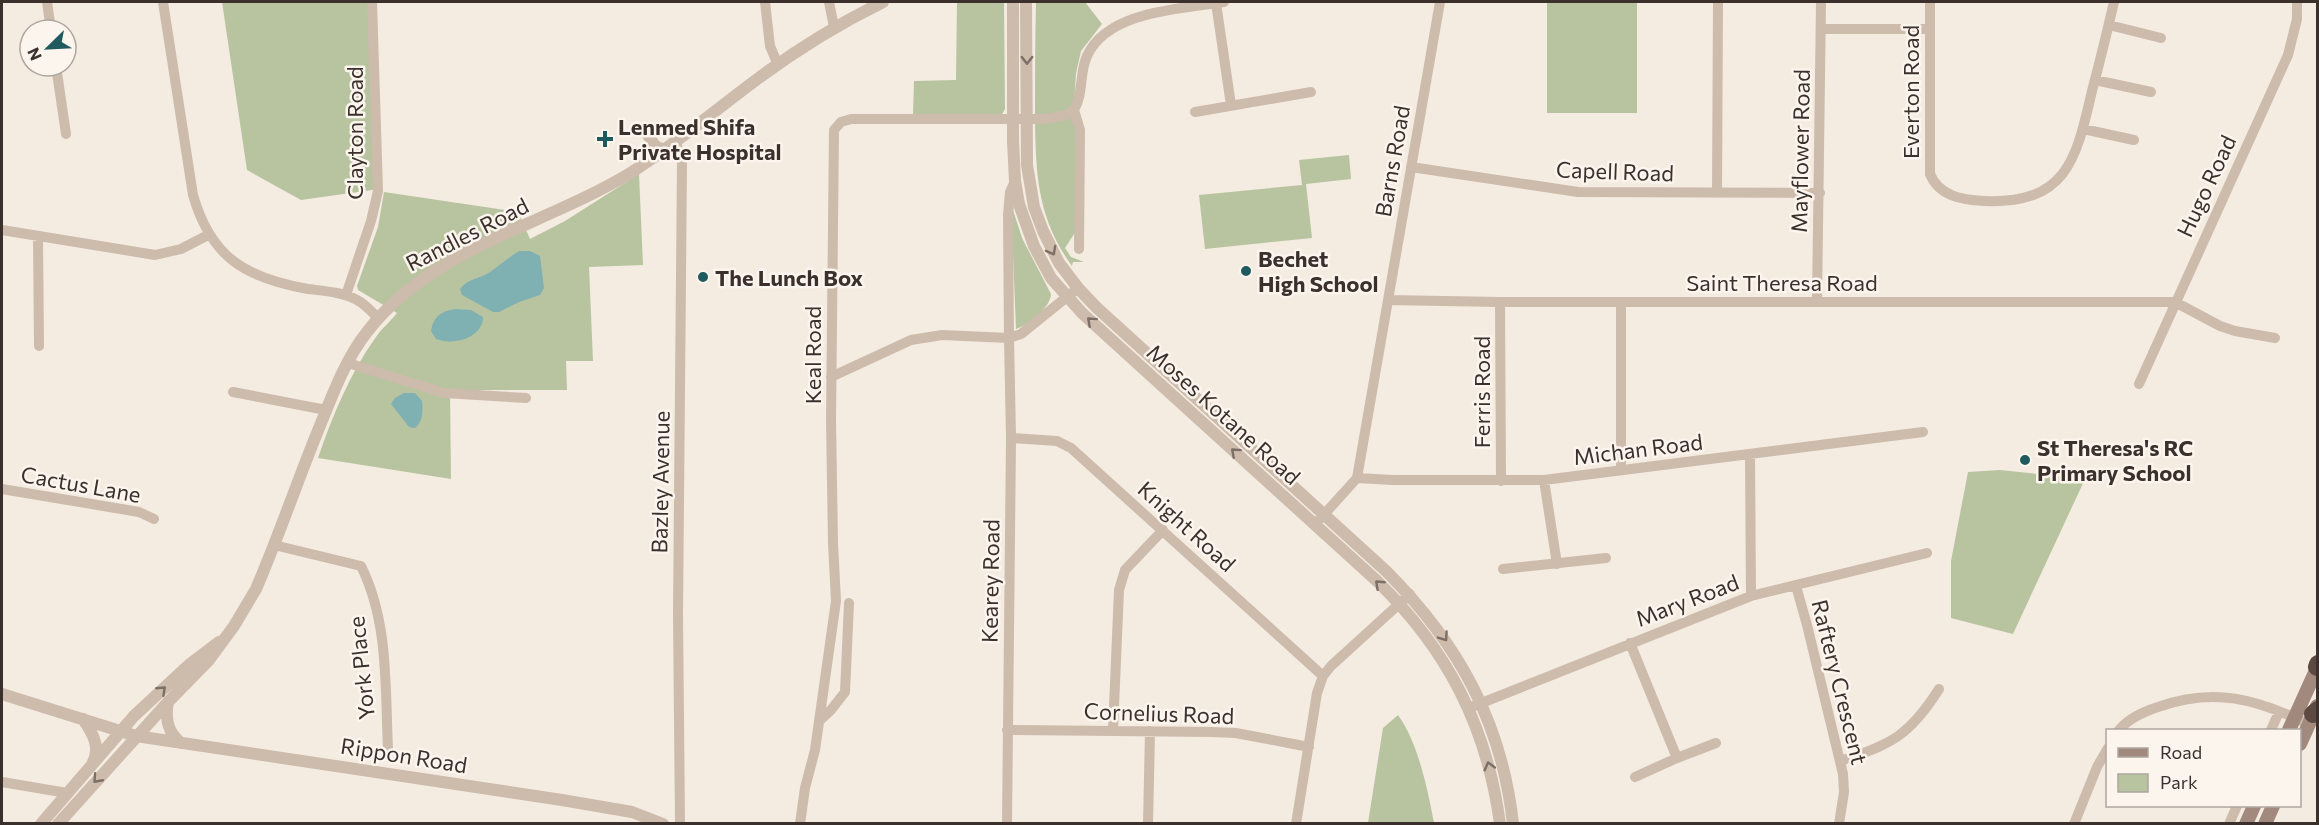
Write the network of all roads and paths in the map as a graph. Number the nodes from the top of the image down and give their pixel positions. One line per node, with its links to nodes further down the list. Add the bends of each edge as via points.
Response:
1 (47, 2): 16 (street)
2 (163, 2): 42 (street, via 193,195)
3 (372, 2): 46 (street, Clayton Road, via 378,191)
4 (765, 2): 22 (street, via 770,46)
5 (830, 2): 18 (street)
6 (883, 2): 18 (street, Randles Road)
7 (1012, 2): 30 (street, Moses Kotane Road)
8 (1026, 2): 30 (street, Moses Kotane Road, one-way to 30)
9 (1220, 2): 27 (street); 28 (street, via 1150,15 1108,29 1086,57)
10 (1440, 2): 37 (street, Barns Road)
11 (1718, 2): 39 (street)
12 (1821, 2): 19 (street, Mayflower Road)
13 (1930, 2): 20 (street, Everton Road)
14 (2114, 2): 17 (street, Everton Road)
15 (2297, 2): 52 (street, Hugo Road, via 2288,55)
16 (49, 18)
17 (2109, 25): 21 (street); 24 (street, Everton Road)
18 (834, 27): 22 (street, Randles Road)
19 (1821, 29): 20 (street); 40 (street, Mayflower Road)
20 (1929, 29): 31 (street, Everton Road, via 1928,160 1934,184 1942,192 1997,201 2031,196 2057,181 2067,170)
21 (2161, 38)
22 (778, 65): 35 (street, Randles Road)
23 (58, 78): 32 (street)
24 (2095, 80): 26 (street); 31 (street, Everton Road)
25 (1311, 92): 27 (street)
26 (2151, 93)
27 (1231, 105): 29 (street)
28 (1074, 110): 30 (street, Keal Road, via 1055,118); 44 (street, via 1081,144)
29 (1196, 112)
30 (1020, 120): 38 (street, Moses Kotane Road); 45 (street, Moses Kotane Road, one-way to 45, via 1036,213 1052,250); 58 (street, Keal Road, via 852,119 841,122 834,130)
31 (2083, 129): 34 (street)
32 (66, 134)
33 (648, 135): 36 (street, via 655,146)
34 (2134, 140)
35 (676, 142): 36 (street, Randles Road); 123 (street, Bazley Avenue, via 682,163)
36 (664, 150): 53 (street, Randles Road, via 600,190 435,269 410,286)
37 (1411, 167): 39 (street, Capell Road, via 1578,192); 48 (street, Barns Road)
38 (1015, 181): 47 (street, Moses Kotane Road, via 1034,246); 55 (street, Kearey Road, via 1008,215)
39 (1717, 193): 40 (street, Capell Road)
40 (1820, 194): 51 (street, Mayflower Road)
41 (2, 230): 43 (street)
42 (208, 235): 43 (street, via 181,249 155,255); 46 (street, via 227,257 257,276 283,285)
43 (38, 237): 56 (street)
44 (1079, 249)
45 (1078, 288): 47 (street); 71 (street, Moses Kotane Road)
46 (346, 295): 53 (street)
47 (1067, 297): 55 (street); 73 (street, Moses Kotane Road, one-way to 47)
48 (1388, 300): 49 (street, Saint Theresa Road); 67 (street, Barns Road)
49 (1500, 302): 50 (street, Saint Theresa Road); 69 (street, Ferris Road)
50 (1621, 302): 51 (street, Saint Theresa Road); 66 (street)
51 (1818, 302): 52 (street, Saint Theresa Road)
52 (2175, 302): 54 (street, via 2220,326); 59 (street, Hugo Road)
53 (378, 318): 57 (street, Randles Road)
54 (2275, 338)
55 (1009, 339): 58 (street, via 925,336); 64 (street, Kearey Road)
56 (39, 346)
57 (348, 363): 61 (street, via 444,393); 62 (street, Randles Road)
58 (831, 376): 97 (street, Keal Road, via 836,601)
59 (2139, 384)
60 (233, 392): 62 (street)
61 (526, 398)
62 (326, 410): 75 (street, Randles Road)
63 (1923, 432): 65 (street, Michan Road)
64 (1011, 438): 74 (street, Knight Road, via 1048,440 1071,448); 100 (street, Kearey Road)
65 (1749, 455): 66 (street, Michan Road); 82 (street)
66 (1621, 469): 68 (street, Michan Road)
67 (1357, 478): 69 (street, Michan Road); 71 (street)
68 (1544, 480): 69 (street, Michan Road); 78 (street)
69 (1501, 481)
70 (2, 489): 72 (street, Cactus Lane, via 139,512)
71 (1324, 515): 73 (street); 81 (street, Moses Kotane Road)
72 (154, 519)
73 (1315, 525): 84 (street, Moses Kotane Road, one-way to 73)
74 (1163, 530): 88 (street, Knight Road); 101 (street, via 1125,570 1119,590)
75 (274, 545): 85 (street, Randles Road, via 256,589); 109 (street, York Place, via 358,564 363,569 382,636)
76 (1927, 553): 80 (street, Mary Road)
77 (1606, 558): 78 (street)
78 (1557, 564): 79 (street)
79 (1503, 569)
80 (1796, 586): 82 (street, Mary Road); 112 (street, Raftery Crescent)
81 (1410, 594): 84 (street); 92 (street, Moses Kotane Road, one-way to 92, via 1455,653)
82 (1751, 596): 86 (street, Mary Road)
83 (849, 603): 97 (street, via 845,692)
84 (1400, 603): 88 (street); 93 (street, Moses Kotane Road, via 1436,649)
85 (223, 640): 91 (street, Randles Road); 102 (street, Randles Road, one-way to 85, via 190,664)
86 (1630, 643): 92 (street, Mary Road); 111 (street)
87 (2317, 666): 95 (main road)
88 (1323, 676): 108 (street)
89 (1939, 689): 112 (street, via 1920,718 1900,737)
90 (2, 694): 96 (street, Rippon Road)
91 (168, 702): 104 (street, Randles Road); 106 (street, via 169,728)
92 (1481, 702): 93 (street, Mary Road); 129 (street, Moses Kotane Road, via 1500,753)
93 (1469, 708): 128 (street, Moses Kotane Road, one-way to 93, via 1490,768)
94 (2279, 712): 95 (street); 98 (street, via 2250,700 2207,696 2171,702 2144,712); 99 (street)
95 (2307, 717): 105 (main road)
96 (83, 719): 102 (street, Rippon Road); 113 (street, via 96,749)
97 (819, 722): 124 (street, Keal Road)
98 (2120, 729)
99 (2271, 729)
100 (1007, 730): 101 (street, Cornelius Road); 125 (street, Kearey Road)
101 (1113, 730): 103 (street, Cornelius Road)
102 (121, 731): 104 (street, Rippon Road); 113 (street, Randles Road)
103 (1150, 731): 108 (street, Cornelius Road, via 1236,733); 126 (street)
104 (136, 736): 106 (street, Rippon Road); 121 (street, Randles Road, one-way to 121)
105 (2301, 740)
106 (181, 743): 122 (street, Rippon Road, via 561,800 632,812)
107 (1716, 743): 111 (street)
108 (1309, 747): 127 (street)
109 (388, 749)
110 (2106, 751): 131 (street)
111 (1677, 758): 114 (street)
112 (1840, 761): 130 (street, Raftery Crescent, via 1844,792)
113 (90, 768): 116 (street, Randles Road)
114 (1635, 777)
115 (2, 782): 116 (street)
116 (67, 793): 120 (street, Randles Road)
117 (2236, 807): 132 (street)
118 (2254, 807): 133 (main road)
119 (2273, 807): 134 (main road)
120 (41, 824)
121 (58, 824)
122 (663, 824)
123 (680, 824)
124 (800, 824)
125 (1006, 824)
126 (1148, 824)
127 (1296, 824)
128 (1500, 824)
129 (1513, 824)
130 (1839, 824)
131 (2074, 824)
132 (2229, 824)
133 (2246, 824)
134 (2265, 824)

